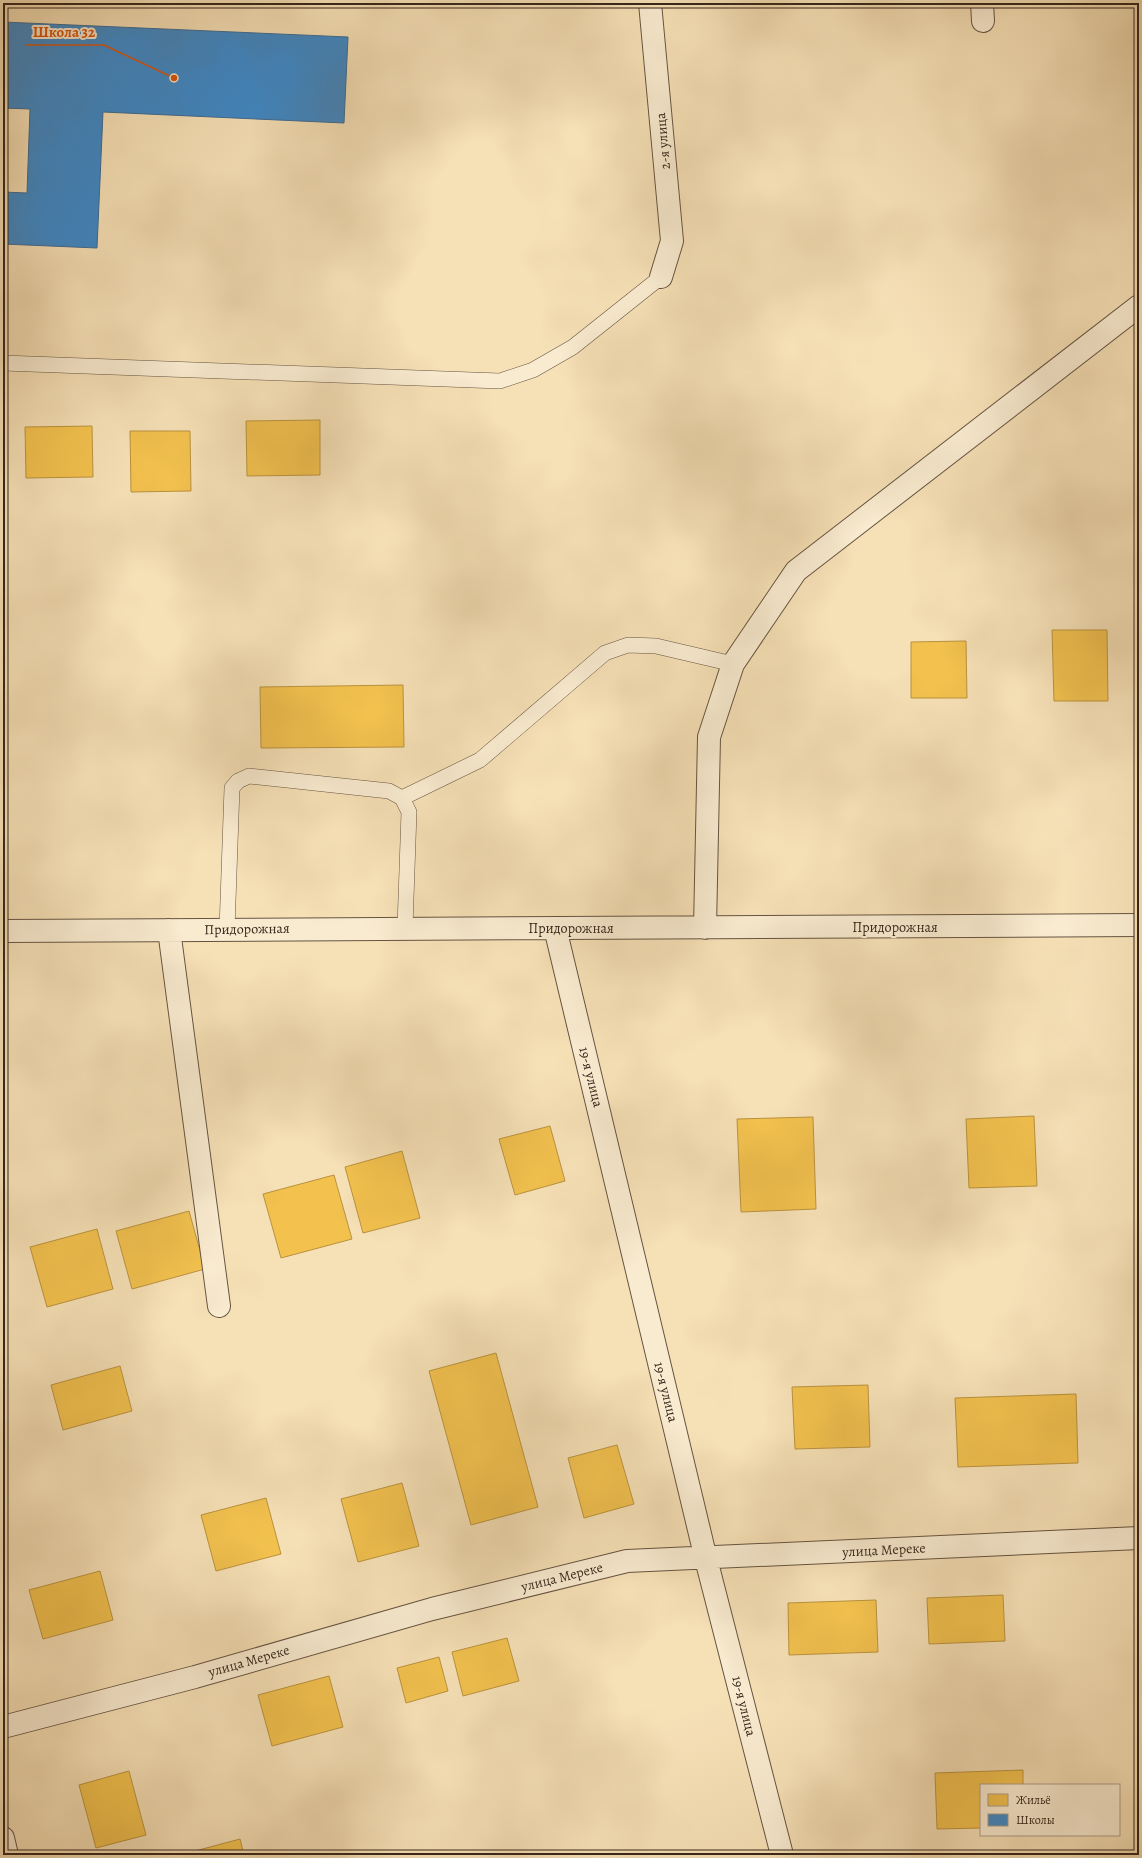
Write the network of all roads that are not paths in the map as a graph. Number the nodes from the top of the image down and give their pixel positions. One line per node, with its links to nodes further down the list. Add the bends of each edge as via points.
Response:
1 (650, 3): 2 (street, 2-я улица, via 672,240)
2 (661, 277): 4 (lane, via 573,347 533,370 500,381)
3 (1139, 306): 5 (street, via 796,571)
4 (3, 363)
5 (733, 664): 6 (lane, via 656,646 628,645 605,653 480,760); 10 (street, via 709,737)
6 (402, 798): 8 (lane, via 409,812); 11 (lane, via 389,791 249,776 238,781 232,788)
7 (1139, 925): 10 (street, Придорожная)
8 (405, 927): 9 (street, Придорожная); 11 (street, Придорожная)
9 (555, 928): 10 (street, Придорожная); 16 (street, 19-я улица)
10 (705, 928)
11 (227, 929): 13 (street, Придорожная)
12 (3, 930): 13 (street, Придорожная)
13 (169, 930): 14 (street)
14 (219, 1306)
15 (1139, 1538): 16 (street, улица Мереке)
16 (706, 1559): 17 (street, улица Мереке, via 627,1561 432,1609 195,1677); 20 (street, 19-я улица)
17 (3, 1727)
18 (3, 1838): 19 (street)
19 (7, 1855)
20 (782, 1855)

